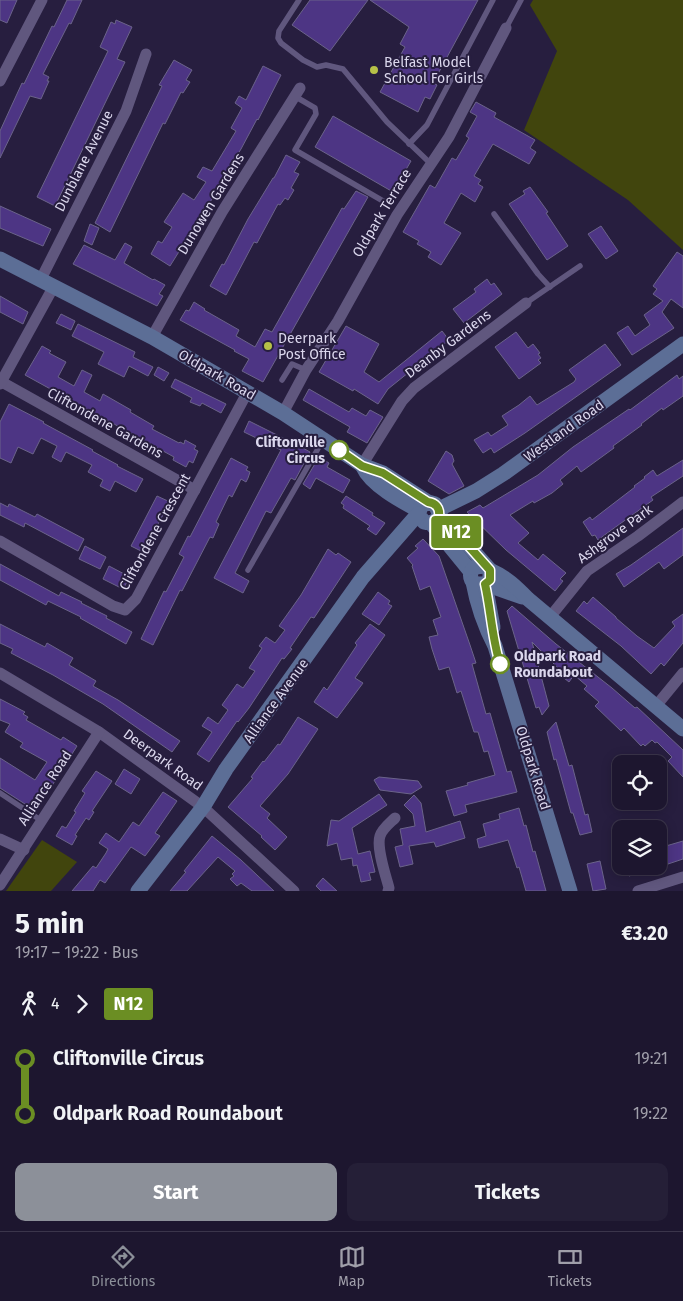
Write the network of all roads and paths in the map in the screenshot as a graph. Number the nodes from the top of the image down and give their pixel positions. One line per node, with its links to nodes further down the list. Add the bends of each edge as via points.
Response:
1 (42, 0): 7 (street)
2 (299, 0): 9 (lane, via 279,30 281,43 318,67 326,65 344,69)
3 (492, 0): 9 (lane, via 427,125)
4 (521, 0): 5 (lane)
5 (506, 28): 10 (street, Oldpark Terrace, via 449,136)
6 (146, 54): 15 (street, Dunblane Avenue, via 126,111)
7 (0, 82)
8 (298, 92): 11 (lane, via 315,108 316,114 295,150); 18 (street, Dunowen Gardens, via 222,212)
9 (409, 144): 10 (lane)
10 (430, 163): 20 (street, Oldpark Terrace)
11 (383, 201)
12 (494, 214): 16 (lane)
13 (0, 259): 15 (street, Oldpark Road)
14 (580, 266): 16 (lane)
15 (48, 282): 18 (street, Oldpark Road); 22 (street, Dunblane Avenue)
16 (550, 287): 17 (lane)
17 (526, 303): 26 (street, Deanby Gardens, via 414,388 402,401)
18 (152, 337): 23 (street, Oldpark Road)
19 (683, 344): 29 (street, Westland Road, via 503,474 476,491)
20 (306, 370): 21 (lane, via 292,364); 24 (street, Oldpark Terrace)
21 (282, 380)
22 (0, 382): 27 (street, Cliftondene Gardens)
23 (247, 393): 24 (street, Oldpark Road); 27 (street, Cliftondene Crescent)
24 (283, 413): 25 (street, Oldpark Road)
25 (323, 439): 26 (street, Oldpark Road); 31 (lane)
26 (362, 466): 29 (street, Oldpark Road, via 383,473)
27 (195, 490): 30 (street, Cliftondene Crescent, via 136,599 125,610)
28 (683, 502): 33 (street, Ashgrove Park, via 587,571)
29 (429, 512): 32 (street, Oldpark Road, via 449,524); 40 (street, Alliance Avenue, via 363,577 226,769)
30 (0, 541)
31 (248, 570)
32 (481, 575): 33 (street, via 528,599); 51 (street, Oldpark Road, via 494,646)
33 (550, 617): 36 (street)
34 (0, 673): 38 (street, Deerpark Road)
35 (683, 673): 36 (street)
36 (656, 706): 37 (street)
37 (683, 729)
38 (99, 732): 40 (street, Deerpark Road); 42 (street, Alliance Road)
39 (0, 793): 42 (lane)
40 (203, 807): 48 (street, Alliance Avenue); 49 (street, Deerpark Road)
41 (395, 818): 50 (street, via 380,836 379,845)
42 (42, 821): 44 (street, Alliance Road)
43 (0, 839): 44 (street)
44 (24, 850): 46 (street, Alliance Road)
45 (683, 877): 47 (street)
46 (0, 885)
47 (665, 887): 52 (street)
48 (138, 891)
49 (294, 891)
50 (388, 891)
51 (570, 891)
52 (638, 891)

